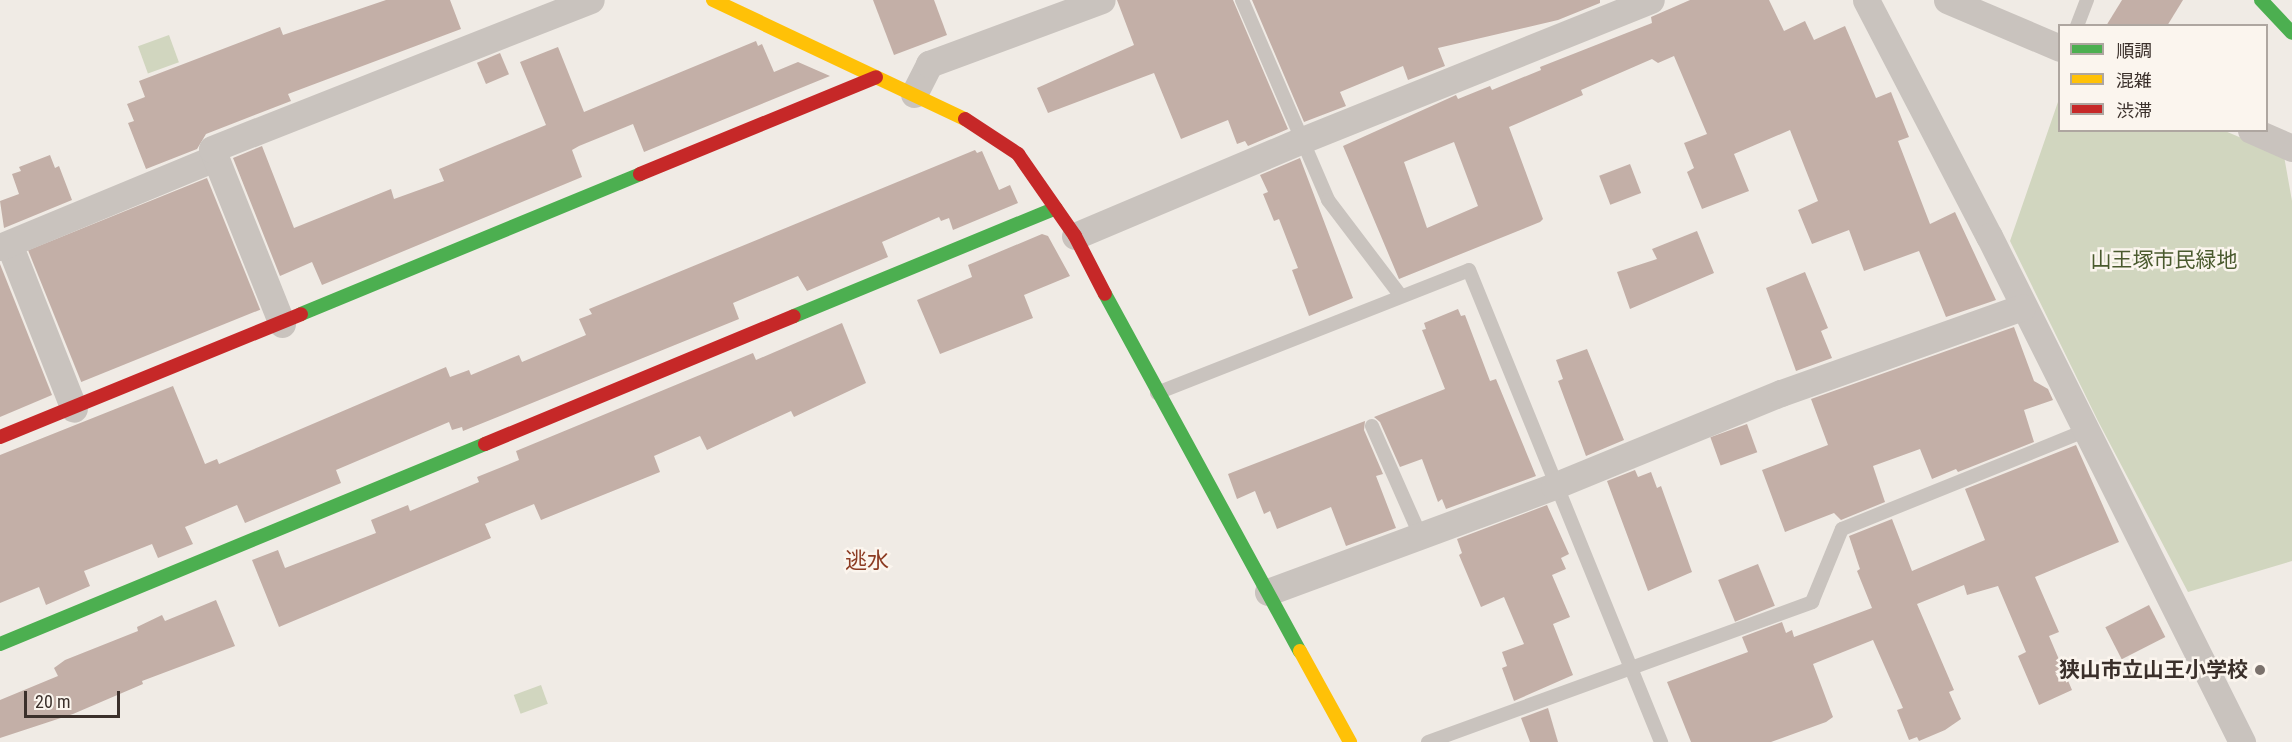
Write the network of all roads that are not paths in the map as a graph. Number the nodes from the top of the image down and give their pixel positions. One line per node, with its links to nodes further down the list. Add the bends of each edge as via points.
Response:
1 (591, 0): 18 (street, via 212,149)
2 (713, 0): 13 (street)
3 (1102, 0): 14 (street, via 929,64)
4 (1242, 0): 16 (lane)
5 (1652, 0): 16 (street)
6 (1866, 0): 23 (street)
7 (1947, 0): 12 (street)
8 (2087, 0): 10 (lane)
9 (2261, 0): 11 (street)
10 (2078, 24)
11 (2289, 25)
12 (2058, 47)
13 (876, 77): 14 (street); 24 (street)
14 (915, 94): 19 (street, via 996,136 1018,154)
15 (2256, 132): 17 (street)
16 (1300, 141): 20 (street); 22 (lane, via 1328,200)
17 (2292, 148)
18 (215, 158): 21 (street); 24 (street)
19 (1056, 208): 20 (street); 33 (street)
20 (1075, 236): 25 (street)
21 (4, 245): 26 (street)
22 (1400, 295): 25 (lane); 30 (lane, via 1469,270)
23 (2022, 307): 28 (street); 30 (street, via 1781,393)
24 (282, 324): 26 (street)
25 (1157, 393): 32 (street)
26 (74, 409): 29 (street)
27 (1372, 426): 31 (lane)
28 (2085, 431): 34 (lane, via 1842,529 1812,602); 38 (street)
29 (0, 437)
30 (1554, 486): 31 (street); 34 (lane)
31 (1420, 536): 32 (street)
32 (1268, 592): 35 (street)
33 (0, 644)
34 (1633, 669): 36 (lane); 37 (lane)
35 (1350, 742)
36 (1428, 742)
37 (1661, 742)
38 (2242, 742)

